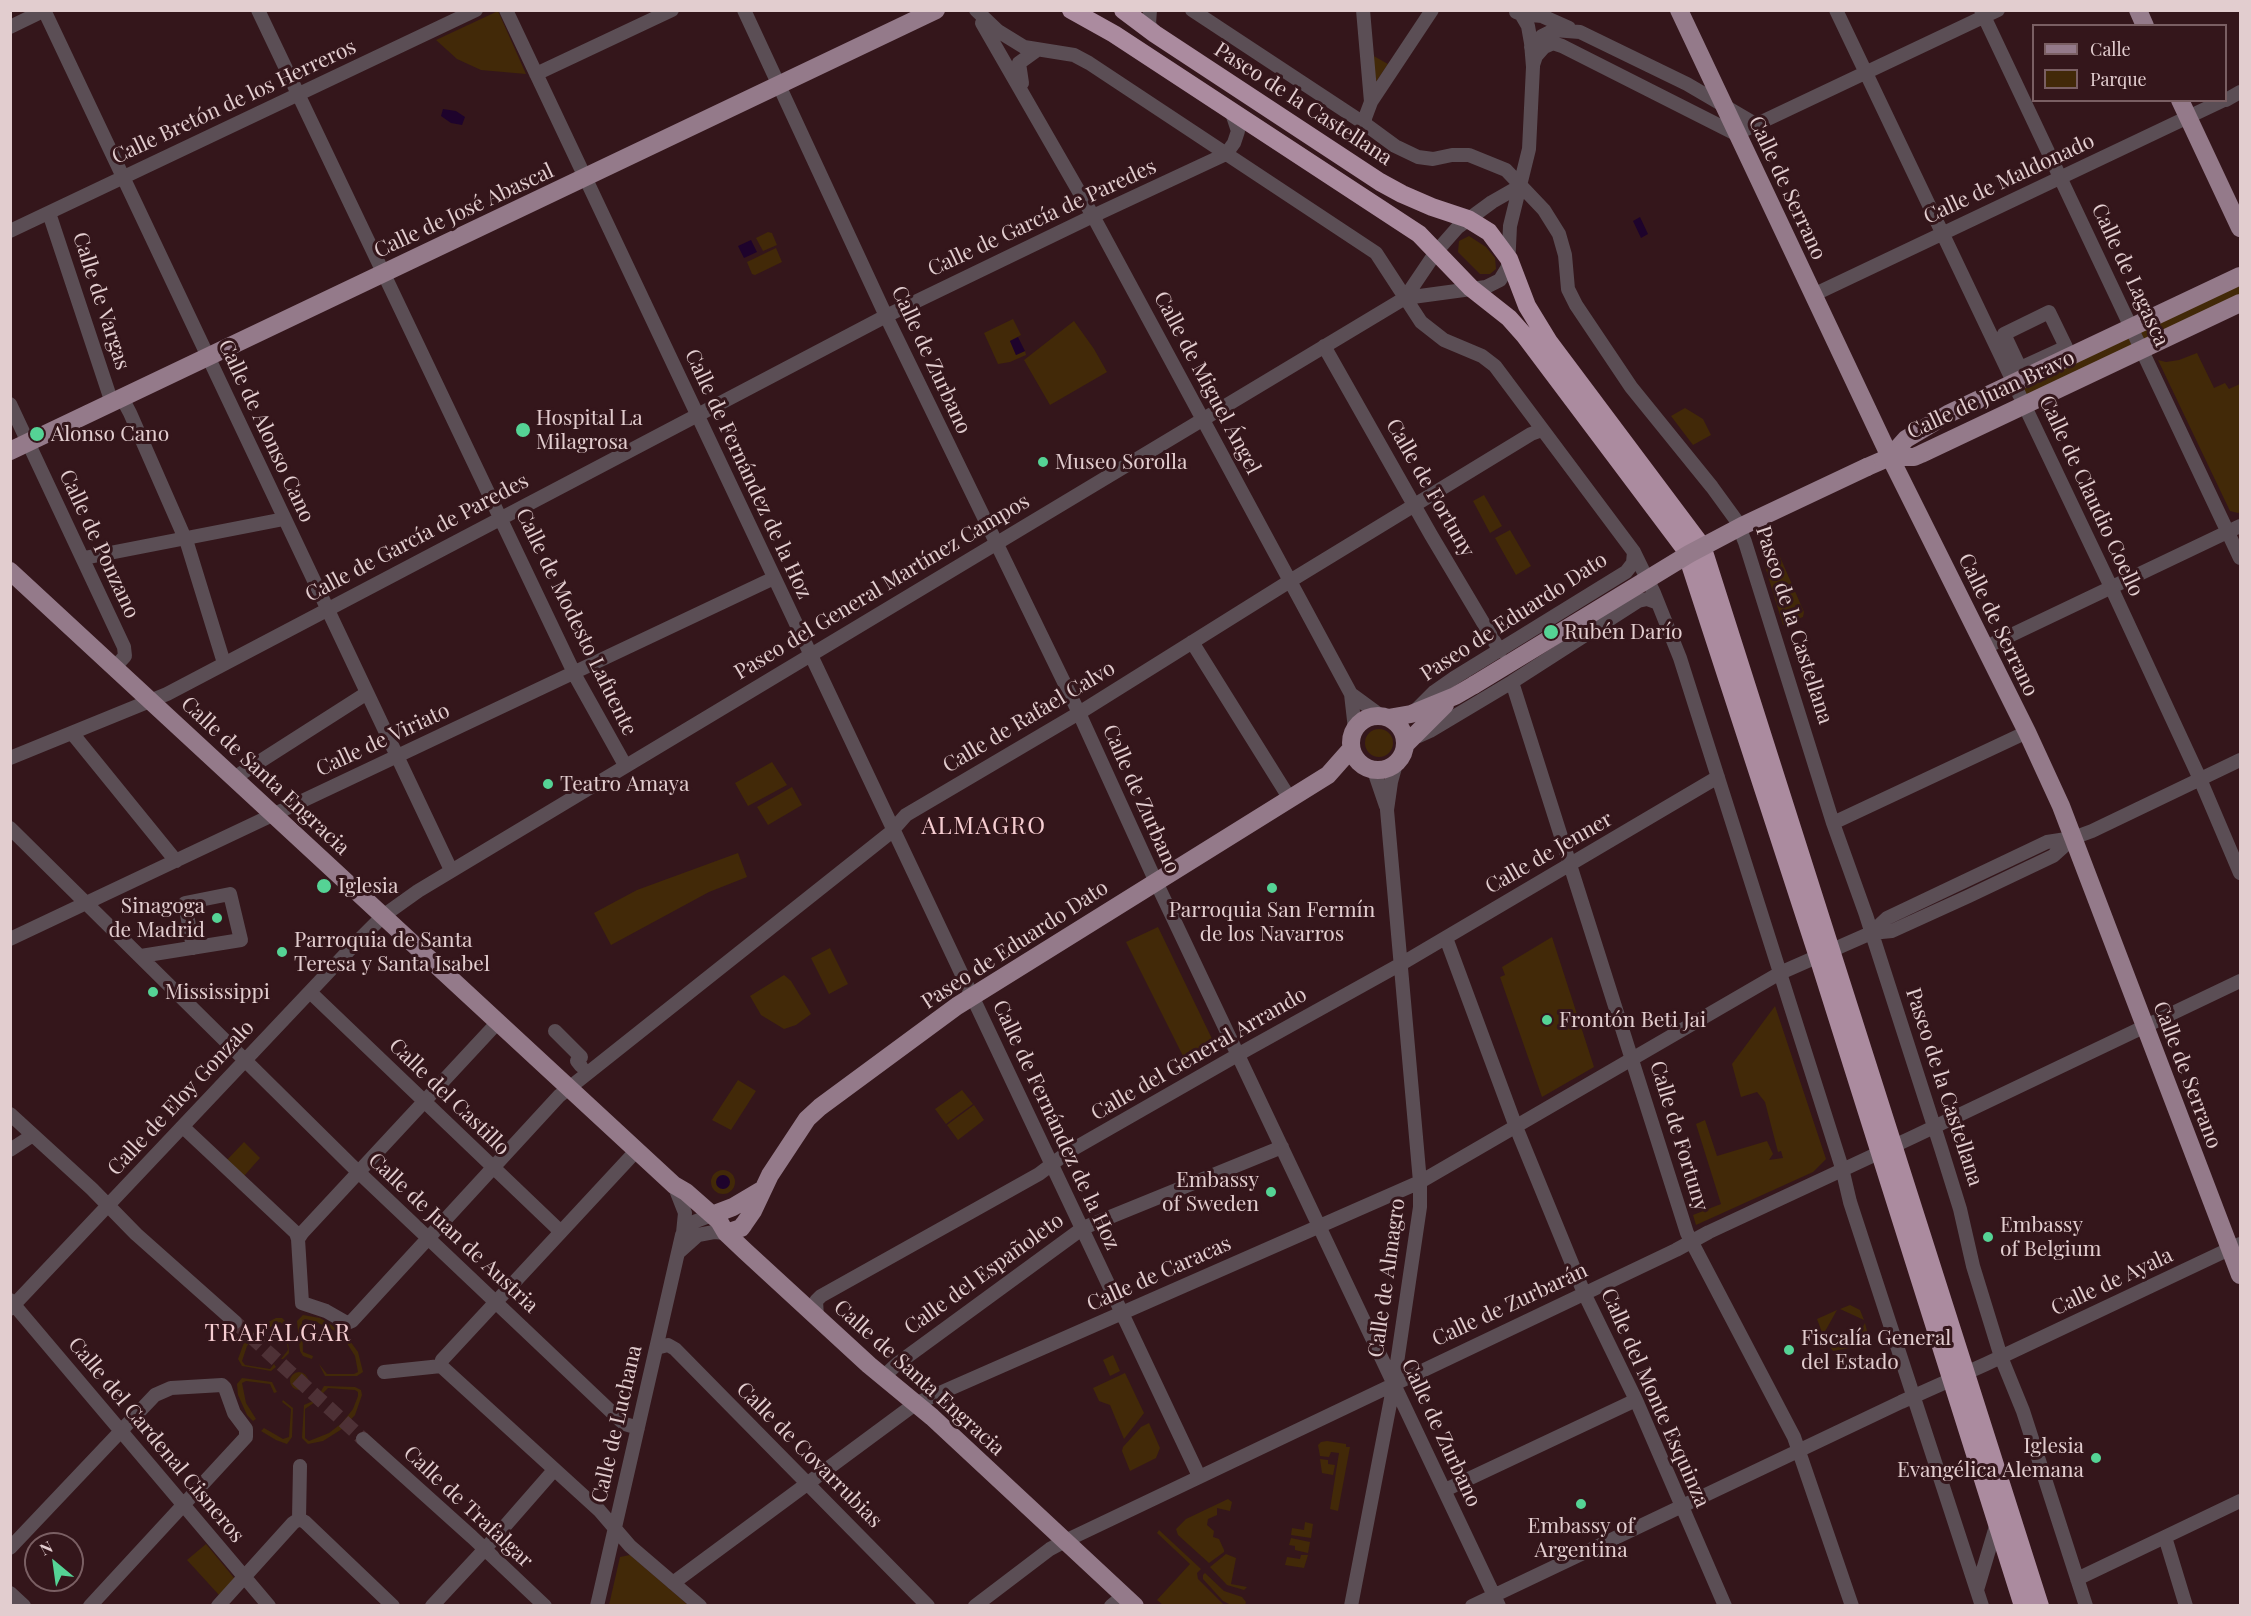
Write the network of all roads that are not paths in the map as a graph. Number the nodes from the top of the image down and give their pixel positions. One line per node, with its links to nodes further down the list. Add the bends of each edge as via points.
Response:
1 (258, 10): 35 (street, Calle de Modesto Lafuente)
2 (476, 10): 35 (street, Calle Bretón de los Herreros)
3 (506, 10): 30 (street, Calle de Fernández de la Hoz)
4 (672, 10): 30 (street)
5 (744, 10): 32 (street, Calle de Zurbano)
6 (975, 10): 26 (street, via 1009,39); 34 (street, Calle de Miguel Ángel)
7 (1071, 10): 41 (highway)
8 (1123, 10): 24 (highway, Paseo de la Castellana)
9 (1150, 10): 24 (street, via 1149,24)
10 (1192, 10): 43 (street, Paseo de la Castellana)
11 (1363, 10): 37 (street)
12 (1432, 10): 37 (street)
13 (1679, 10): 27 (main road, Calle de Serrano)
14 (1836, 10): 29 (street, Calle de Claudio Coello)
15 (1998, 10): 20 (street)
16 (2138, 10): 21 (main road)
17 (44, 11): 22 (street); 47 (street, Calle de Alonso Cano)
18 (937, 11): 32 (main road, Calle de José Abascal)
19 (1521, 12): 23 (street, via 1542,16); 25 (street)
20 (1982, 14): 29 (street); 49 (street, Calle de Lagasca)
21 (2144, 24)
22 (10, 27)
23 (1572, 31): 25 (street, via 1554,30); 31 (street)
24 (1155, 34): 53 (highway, Paseo de la Castellana, via 1380,182 1422,203)
25 (1532, 47): 28 (street)
26 (1037, 50): 34 (street, Calle de Miguel Ángel, via 1019,63); 46 (street, via 1074,55 1089,63)
27 (1698, 50): 31 (street, via 1701,69); 40 (main road, Calle de Serrano)
28 (1533, 67): 45 (street, via 1536,56 1553,43); 50 (street, via 1529,149)
29 (1866, 73): 44 (street); 56 (street, Calle de Claudio Coello)
30 (536, 74): 48 (street, Calle de Fernández de la Hoz)
31 (1688, 84): 40 (street)
32 (779, 86): 48 (main road, Calle de José Abascal); 65 (street, Calle de Zurbano)
33 (2241, 93): 36 (street, Calle de Maldonado)
34 (1023, 94): 52 (street, Calle de Miguel Ángel)
35 (298, 95): 47 (street, Calle Bretón de los Herreros); 59 (street, Calle de Modesto Lafuente)
36 (2227, 99)
37 (1371, 102): 43 (street)
38 (2181, 102): 42 (main road)
39 (2220, 102): 42 (street, Calle de Maldonado)
40 (1722, 104): 44 (street); 45 (main road, Calle de Serrano)
41 (1231, 110): 46 (street, via 1238,131); 57 (highway, via 1406,224)
42 (2188, 117): 49 (street, Calle de Maldonado); 54 (main road)
43 (1365, 124): 50 (street, Paseo de la Castellana, via 1418,157 1469,155 1506,170)
44 (1757, 125): 45 (street)
45 (1736, 134): 62 (main road, Calle de Serrano)
46 (1226, 154): 52 (street, Calle de García de Paredes); 63 (street, via 1376,254)
47 (124, 178): 51 (street, Calle Bretón de los Herreros); 70 (street, Calle de Alonso Cano)
48 (585, 178): 59 (main road, Calle de José Abascal); 75 (street, Calle de Fernández de la Hoz)
49 (2060, 178): 56 (street, Calle de Maldonado); 66 (street, Calle de Lagasca)
50 (1520, 186): 53 (street); 58 (street, via 1510,226); 129 (street, Paseo de la Castellana, via 1544,210 1559,234 1568,289 1576,304 1631,387 1736,520)
51 (50, 213): 55 (street, Calle Bretón de los Herreros); 72 (street, Calle de Vargas)
52 (1092, 216): 65 (street, Calle de García de Paredes); 76 (street, Calle de Miguel Ángel)
53 (1468, 219): 57 (street); 58 (highway, via 1489,232)
54 (2241, 228)
55 (10, 231)
56 (1943, 233): 62 (street, Calle de Maldonado); 71 (street, Calle de Claudio Coello)
57 (1436, 252): 61 (highway); 63 (street)
58 (1509, 259): 61 (street, via 1506,272 1497,283); 144 (highway, via 1527,306 1549,342 1705,555)
59 (384, 273): 70 (main road, Calle de José Abascal); 82 (street, Calle de Modesto Lafuente)
60 (2241, 276): 66 (main road, Calle de Juan Bravo)
61 (1471, 288): 63 (street); 144 (highway, via 1525,336 1685,549)
62 (1813, 295): 80 (main road, Calle de Serrano)
63 (1405, 298): 68 (street, Paseo del General Martínez Campos); 77 (street, via 1416,316 1436,335 1495,366)
64 (2241, 303): 69 (main road, Calle de Juan Bravo)
65 (886, 316): 75 (street, Calle de García de Paredes); 86 (street, Calle de Zurbano)
66 (2131, 328): 69 (street, Calle de Lagasca); 71 (main road, Calle de Juan Bravo)
67 (2004, 334): 67 (street, via 2049,312 2066,346 2020,368)
68 (1324, 346): 76 (street, Paseo del General Martínez Campos); 81 (street, Calle de Fortuny)
69 (2142, 350): 74 (main road, Calle de Juan Bravo); 84 (street, Calle de Lagasca)
70 (208, 358): 72 (main road, Calle de José Abascal); 83 (street, Calle de Alonso Cano)
71 (2014, 383): 74 (street, Calle de Claudio Coello); 80 (main road, Calle de Juan Bravo, via 1906,439)
72 (117, 401): 78 (main road, Calle de José Abascal); 85 (street, Calle de Vargas)
73 (10, 404): 78 (street, Calle de Ponzano)
74 (2025, 405): 80 (main road, Calle de Juan Bravo, via 1914,457); 93 (street, Calle de Claudio Coello)
75 (697, 415): 82 (street, Calle de García de Paredes); 91 (street, Calle de Fernández de la Hoz)
76 (1202, 419): 86 (street, Paseo del General Martínez Campos); 92 (street, Calle de Miguel Ángel)
77 (1542, 430): 81 (street, Calle de Rafael Calvo); 87 (street)
78 (28, 442): 79 (main road, Calle de José Abascal); 88 (street, Calle de Ponzano)
79 (10, 451)
80 (1890, 457): 97 (main road, Calle de Serrano); 106 (main road, bridge, via 1689,554)
81 (1416, 506): 92 (street, Calle de Rafael Calvo); 98 (street, Calle de Fortuny)
82 (500, 518): 95 (street, Calle de García de Paredes); 102 (street, Calle de Modesto Lafuente)
83 (284, 519): 85 (street); 95 (street, Calle de Alonso Cano)
84 (2234, 529): 89 (street, Calle de Lagasca); 93 (street)
85 (185, 538): 88 (street); 100 (street, Calle de Vargas)
86 (995, 543): 99 (street, Paseo del General Martínez Campos); 108 (street, Calle de Zurbano)
87 (1634, 552): 94 (street); 98 (street, Paseo de Eduardo Dato, via 1626,572)
88 (84, 558): 101 (street, Calle de Ponzano, via 124,646 125,656)
89 (2241, 558)
90 (10, 571): 101 (main road, Calle de Santa Engracia)
91 (774, 578): 99 (street, Calle de Fernández de la Hoz); 102 (street, Calle de Viriato)
92 (1290, 581): 96 (street, Calle de Rafael Calvo); 105 (street, Calle de Miguel Ángel)
93 (2111, 587): 97 (street); 125 (street, Calle de Claudio Coello)
94 (1658, 603): 103 (street, via 1638,601); 123 (street)
95 (327, 609): 100 (street, Calle de García de Paredes); 104 (street, Calle de Alonso Cano)
96 (1192, 642): 108 (street, Calle de Rafael Calvo); 126 (street)
97 (1984, 648): 112 (main road, Calle de Serrano)
98 (1500, 651): 109 (street, Paseo de Eduardo Dato, via 1434,692)
99 (810, 655): 120 (street, Paseo del General Martínez Campos); 131 (street, Calle de Fernández de la Hoz)
100 (224, 663): 107 (street, Calle de García de Paredes)
101 (115, 667): 107 (main road, Calle de Santa Engracia)
102 (574, 673): 116 (street, Calle de Viriato); 120 (street, Calle de Modesto Lafuente)
103 (1512, 682): 114 (street); 134 (street, Calle de Fortuny)
104 (367, 693): 116 (street, Calle de Alonso Cano); 124 (street)
105 (1351, 694): 110 (street, Calle de Miguel Ángel); 111 (street, Calle de Miguel Ángel)
106 (1455, 696): 109 (main road, Paseo de Eduardo Dato); 114 (main road, Paseo de Eduardo Dato)
107 (150, 701): 113 (street, Calle de García de Paredes); 124 (main road, Calle de Santa Engracia)
108 (1079, 712): 131 (street, Calle de Rafael Calvo, via 906,815); 137 (street, Calle de Zurbano)
109 (1411, 714): 110 (main road, Paseo de Eduardo Dato)
110 (1384, 717): 111 (main road, via 1364,720); 114 (main road, via 1396,722)
111 (1355, 729): 115 (main road)
112 (2027, 732): 129 (street); 132 (main road, Calle de Serrano)
113 (72, 733): 117 (street, Calle de García de Paredes); 133 (street)
114 (1408, 741): 119 (main road)
115 (1351, 749): 121 (main road, via 1355,759); 122 (main road, Paseo de Eduardo Dato)
116 (397, 757): 128 (street, Calle de Viriato); 135 (street, Calle de Alonso Cano)
117 (10, 758)
118 (2241, 760): 125 (street, Calle de Caracas)
119 (1396, 764): 121 (main road, via 1385,770); 127 (street, Calle de Almagro)
120 (625, 765): 135 (street, Paseo del General Martínez Campos)
121 (1369, 769): 122 (main road, Paseo de Eduardo Dato); 127 (street, Calle de Almagro)
122 (1328, 775): 126 (main road, Paseo de Eduardo Dato)
123 (1718, 777): 134 (street, Calle de Jenner); 147 (street)
124 (234, 778): 128 (main road, Calle de Santa Engracia)
125 (2200, 779): 132 (street, Calle de Caracas); 136 (street, Calle de Claudio Coello)
126 (1290, 799): 137 (main road, Paseo de Eduardo Dato)
127 (1387, 810): 146 (street, Calle de Almagro)
128 (275, 815): 133 (street, Calle de Viriato); 139 (main road, Calle de Santa Engracia)
129 (1833, 823): 140 (street, Paseo de la Castellana)
130 (10, 828): 138 (street, Calle de Juan de Austria)
131 (893, 829): 150 (street, Calle de Fernández de la Hoz); 158 (street, Calle de Rafael Calvo)
132 (2073, 838): 140 (street, Calle de Caracas, via 2047,842 1887,918); 152 (main road, Calle de Serrano)
133 (176, 861): 138 (street, Calle de Viriato)
134 (1570, 865): 141 (street, Calle de Jenner); 155 (street, Calle de Fortuny)
135 (451, 870): 139 (street, Paseo del General Martínez Campos)
136 (2241, 873)
137 (1156, 882): 150 (main road, Paseo de Eduardo Dato); 154 (street, Calle de Zurbano)
138 (86, 903): 142 (street, Calle de Viriato); 145 (street, Calle de Juan de Austria)
139 (383, 916): 149 (street, Calle de Eloy Gonzalo); 151 (main road, Calle de Santa Engracia)
140 (1871, 933): 144 (street, Calle de Caracas); 163 (street, Paseo de la Castellana)
141 (1446, 938): 146 (street, Calle de Jenner); 162 (street, Calle del Monte Esquinza)
142 (10, 939)
143 (193, 948): 143 (street, via 185,903 230,894 241,940); 145 (street)
144 (1825, 954): 147 (street, Calle de Caracas); 166 (highway)
145 (141, 956): 156 (street, Calle de Juan de Austria)
146 (1401, 964): 154 (street, Calle del General Arrando); 173 (street, Calle de Almagro)
147 (1780, 973): 155 (street, Calle de Caracas); 171 (street)
148 (2241, 981): 152 (street, Calle de Zurbarán)
149 (310, 992): 156 (street, Calle de Eloy Gonzalo); 159 (street, Calle del Castillo)
150 (972, 996): 169 (street, Calle de Fernández de la Hoz); 175 (main road, Paseo de Eduardo Dato, via 812,1113)
151 (498, 1023): 158 (main road, Calle de Santa Engracia); 159 (street)
152 (2144, 1026): 163 (street, Calle de Zurbarán); 186 (main road, Calle de Serrano)
153 (555, 1031): 157 (street, via 581,1057 577,1061)
154 (1238, 1055): 165 (street, Calle de Zurbano); 169 (street, Calle del General Arrando, via 1068,1152)
155 (1633, 1059): 162 (street, Calle de Caracas); 185 (street, Calle de Fortuny)
156 (244, 1061): 161 (street, Calle de Eloy Gonzalo); 172 (street, Calle de Juan de Austria)
157 (581, 1066)
158 (570, 1087): 168 (main road, Calle de Santa Engracia); 170 (street, Calle de Rafael Calvo)
159 (424, 1102): 170 (street, Calle del Castillo); 172 (street)
160 (10, 1114): 164 (street)
161 (183, 1127): 176 (street, Calle de Eloy Gonzalo); 184 (street)
162 (1516, 1127): 173 (street, Calle de Caracas); 189 (street, Calle del Monte Esquinza)
163 (1933, 1127): 166 (street, Calle de Zurbarán); 196 (street, Paseo de la Castellana)
164 (33, 1135): 167 (street); 176 (street)
165 (1282, 1147): 178 (street, Calle del Españoleto); 179 (street, Calle de Zurbano)
166 (1887, 1149): 171 (street, Calle de Zurbarán); 199 (highway)
167 (10, 1150)
168 (638, 1150): 174 (main road, Calle de Santa Engracia); 180 (street)
169 (1052, 1166): 178 (street, Calle de Fernández de la Hoz); 193 (street, Calle del General Arrando, via 821,1296 816,1301)
170 (493, 1167): 180 (street, Calle del Castillo); 183 (street, Calle de Rafael Calvo)
171 (1842, 1168): 185 (street, Calle de Zurbarán); 202 (street)
172 (359, 1172): 183 (street, Calle de Juan de Austria); 184 (street)
173 (1420, 1182): 179 (street, Calle de Caracas); 201 (street, Calle de Almagro, via 1420,1207)
174 (674, 1185): 177 (main road, Calle de Santa Engracia); 182 (street, Calle de Santa Engracia, via 685,1213)
175 (760, 1191): 177 (main road); 181 (main road, Paseo de Eduardo Dato, via 741,1228)
176 (108, 1206): 191 (street, Calle de Eloy Gonzalo); 194 (street)
177 (712, 1215): 181 (main road, Calle de Santa Engracia); 182 (street, via 691,1223)
178 (1083, 1227): 192 (street, Calle de Fernández de la Hoz); 200 (street, Calle del Españoleto)
179 (1319, 1227): 192 (street, Calle de Caracas); 201 (street, Calle de Zurbano)
180 (561, 1232): 190 (street)
181 (726, 1233): 187 (street, via 698,1235); 193 (main road, Calle de Santa Engracia)
182 (682, 1235): 187 (street, Calle de Luchana)
183 (430, 1237): 184 (street, Calle de Rafael Calvo, via 347,1323 301,1300); 190 (street, Calle de Juan de Austria)
184 (298, 1239)
185 (1691, 1242): 189 (street, Calle de Zurbarán); 208 (street, Calle de Fortuny)
186 (2236, 1247): 188 (main road, Calle de Serrano); 196 (street, Calle de Ayala)
187 (678, 1252): 195 (street, Calle de Luchana)
188 (2241, 1275)
189 (1584, 1293): 201 (street, Calle de Zurbarán); 203 (street, Calle del Monte Esquinza)
190 (497, 1302): 197 (street, via 442,1360); 205 (street, Calle de Juan de Austria, via 625,1424)
191 (12, 1305): 206 (street, Calle del Cardenal Cisneros)
192 (1122, 1314): 204 (street, Calle de Caracas); 211 (street, Calle de Fernández de la Hoz)
193 (816, 1317): 200 (main road, Calle de Santa Engracia)
194 (236, 1322)
195 (656, 1348): 205 (street, Calle de Luchana); 212 (street, Calle de Covarrubias, via 669,1345 675,1349)
196 (2001, 1357): 199 (street); 225 (street, Paseo de la Castellana, via 2023,1411)
197 (441, 1366): 198 (street); 210 (street)
198 (384, 1372)
199 (1959, 1376): 202 (street); 218 (highway); 248 (highway)
200 (883, 1377): 204 (main road, Calle de Santa Engracia)
201 (1394, 1383): 211 (street, Calle de Zurbarán); 213 (street, Calle de Zurbano); 242 (street, Calle de Almagro)
202 (1914, 1396): 208 (street); 227 (street)
203 (1636, 1400): 213 (street); 216 (street, Calle del Monte Esquinza)
204 (915, 1404): 212 (street, Calle de Caracas); 221 (main road, Calle de Santa Engracia)
205 (638, 1428): 219 (street, Calle de Luchana)
206 (121, 1430): 215 (street, Calle del Cardenal Cisneros); 215 (street, via 165,1389 218,1384 225,1388 234,1413 246,1429 246,1437); 222 (street)
207 (363, 1439): 223 (street, Calle de Trafalgar)
208 (1798, 1450): 216 (street); 245 (street, Calle de Fortuny)
209 (300, 1466): 217 (street)
210 (554, 1470): 219 (street); 223 (street)
211 (1199, 1476): 221 (street, Calle de Zurbarán)
212 (808, 1482): 226 (street, Calle de Caracas); 240 (street, Calle de Covarrubias)
213 (1445, 1490): 229 (street, Calle de Zurbano)
214 (2241, 1501): 220 (street)
215 (183, 1505): 224 (street, Calle del Cardenal Cisneros); 232 (street)
216 (1681, 1505): 229 (street); 244 (street, Calle del Monte Esquinza)
217 (299, 1519): 224 (street); 235 (street)
218 (1997, 1523): 227 (street); 247 (highway)
219 (615, 1528): 226 (street); 238 (street, Calle de Luchana)
220 (2165, 1537): 225 (street); 250 (street)
221 (1065, 1540): 230 (main road, Calle de Santa Engracia); 241 (street, Calle de Zurbarán)
222 (10, 1548)
223 (484, 1550): 236 (street); 237 (street, Calle de Trafalgar)
224 (245, 1577): 233 (street); 234 (street, Calle del Cardenal Cisneros)
225 (2077, 1579): 249 (street, Paseo de la Castellana)
226 (673, 1583): 239 (street)
227 (1977, 1590): 246 (street)
228 (10, 1593): 231 (street)
229 (1496, 1600): 243 (street)
230 (1124, 1602)
231 (24, 1605)
232 (90, 1605)
233 (219, 1605)
234 (269, 1605)
235 (393, 1605)
236 (432, 1605)
237 (544, 1605)
238 (597, 1605)
239 (700, 1605)
240 (928, 1605)
241 (975, 1605)
242 (1351, 1605)
243 (1472, 1605)
244 (1725, 1605)
245 (1852, 1605)
246 (1982, 1605)
247 (2023, 1605)
248 (2040, 1605)
249 (2086, 1605)
250 (2186, 1605)

